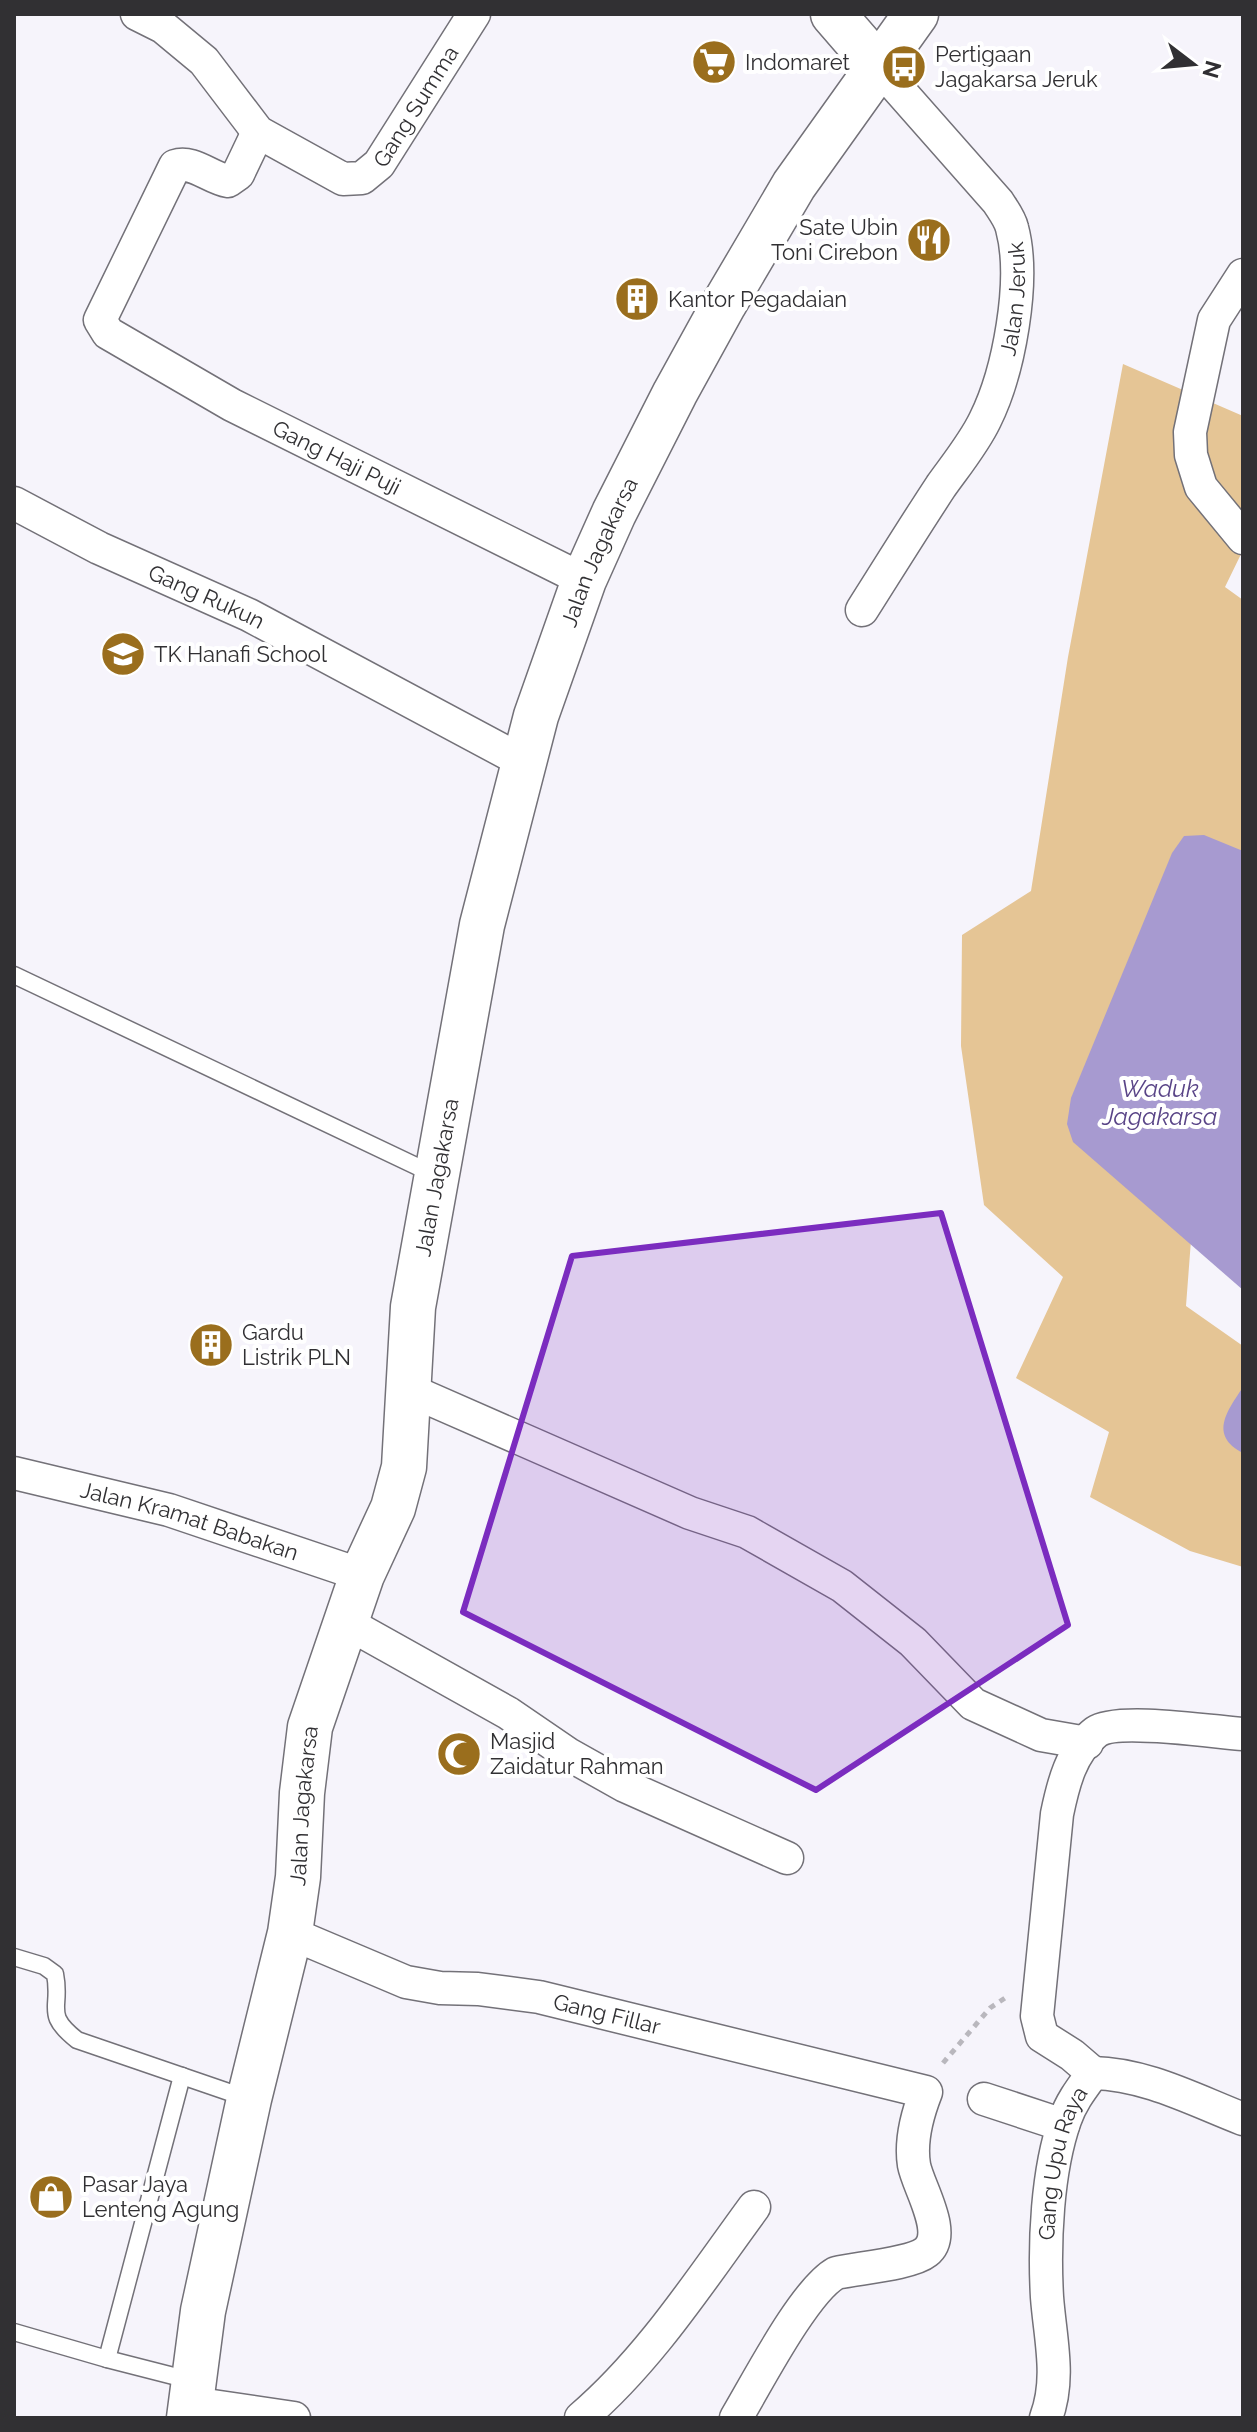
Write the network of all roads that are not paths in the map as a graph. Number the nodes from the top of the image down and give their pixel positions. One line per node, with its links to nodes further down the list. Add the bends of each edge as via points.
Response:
1 (137, 14): 6 (street, via 163,27 204,61)
2 (474, 14): 6 (street, Gang Summa, via 379,164 362,178 343,179)
3 (833, 14): 5 (main road, Jalan Jeruk)
4 (916, 14): 5 (main road, Jalan Jagakarsa)
5 (878, 66): 10 (main road, Jalan Jagakarsa, via 794,185 724,304); 11 (street, Jalan Jeruk, via 1005,213 1012,226 1016,285 1005,368 985,420)
6 (258, 132): 10 (street, Gang Haji Puji, via 238,174 228,181 183,163 175,166 100,320 108,333 232,405)
7 (1243, 275): 9 (street, via 1214,320 1190,432 1201,487)
8 (14, 503): 12 (street, Gang Rukun, via 99,548 249,615)
9 (1243, 538)
10 (584, 580): 12 (main road, Jalan Jagakarsa)
11 (862, 610)
12 (522, 761): 14 (main road, Jalan Jagakarsa, via 482,925)
13 (14, 975): 14 (lane)
14 (436, 1176): 15 (main road, Jalan Jagakarsa, via 413,1307)
15 (407, 1389): 17 (main road, Jalan Jagakarsa, via 404,1467 393,1508); 20 (street, via 690,1513 747,1532 842,1586 913,1642 973,1704 1041,1735)
16 (14, 1473): 17 (street, Jalan Kramat Babakan, via 169,1510)
17 (362, 1575): 18 (main road, Jalan Jagakarsa)
18 (347, 1623): 21 (street, via 508,1713 615,1781); 22 (main road, Jalan Jagakarsa, via 310,1727)
19 (1243, 1734): 20 (street, via 1113,1726 1097,1731)
20 (1087, 1743): 24 (street, via 1074,1760 1060,1801 1038,2029)
21 (787, 1858)
22 (290, 1933): 26 (main road, Jalan Jagakarsa); 36 (street, Gang Fillar, via 406,1982 539,1997 926,2092 913,2135 914,2165 936,2232 933,2245 911,2258 826,2279)
23 (14, 1957): 25 (lane, via 55,1974 55,2016 77,2040)
24 (1093, 2073): 28 (street, Gang Upu Raya, via 1140,2079); 29 (street, Gang Upu Raya)
25 (182, 2076): 26 (lane); 32 (lane)
26 (249, 2099): 33 (main road, Jalan Jagakarsa, via 203,2311)
27 (984, 2099): 29 (street)
28 (1243, 2119)
29 (1063, 2125): 37 (street, Gang Upu Raya, via 1050,2202 1047,2297 1054,2389)
30 (754, 2207): 35 (street, via 667,2325)
31 (14, 2332): 32 (lane)
32 (107, 2359): 33 (lane)
33 (192, 2401): 34 (street)
34 (294, 2418)
35 (581, 2418)
36 (736, 2418)
37 (1046, 2418)

